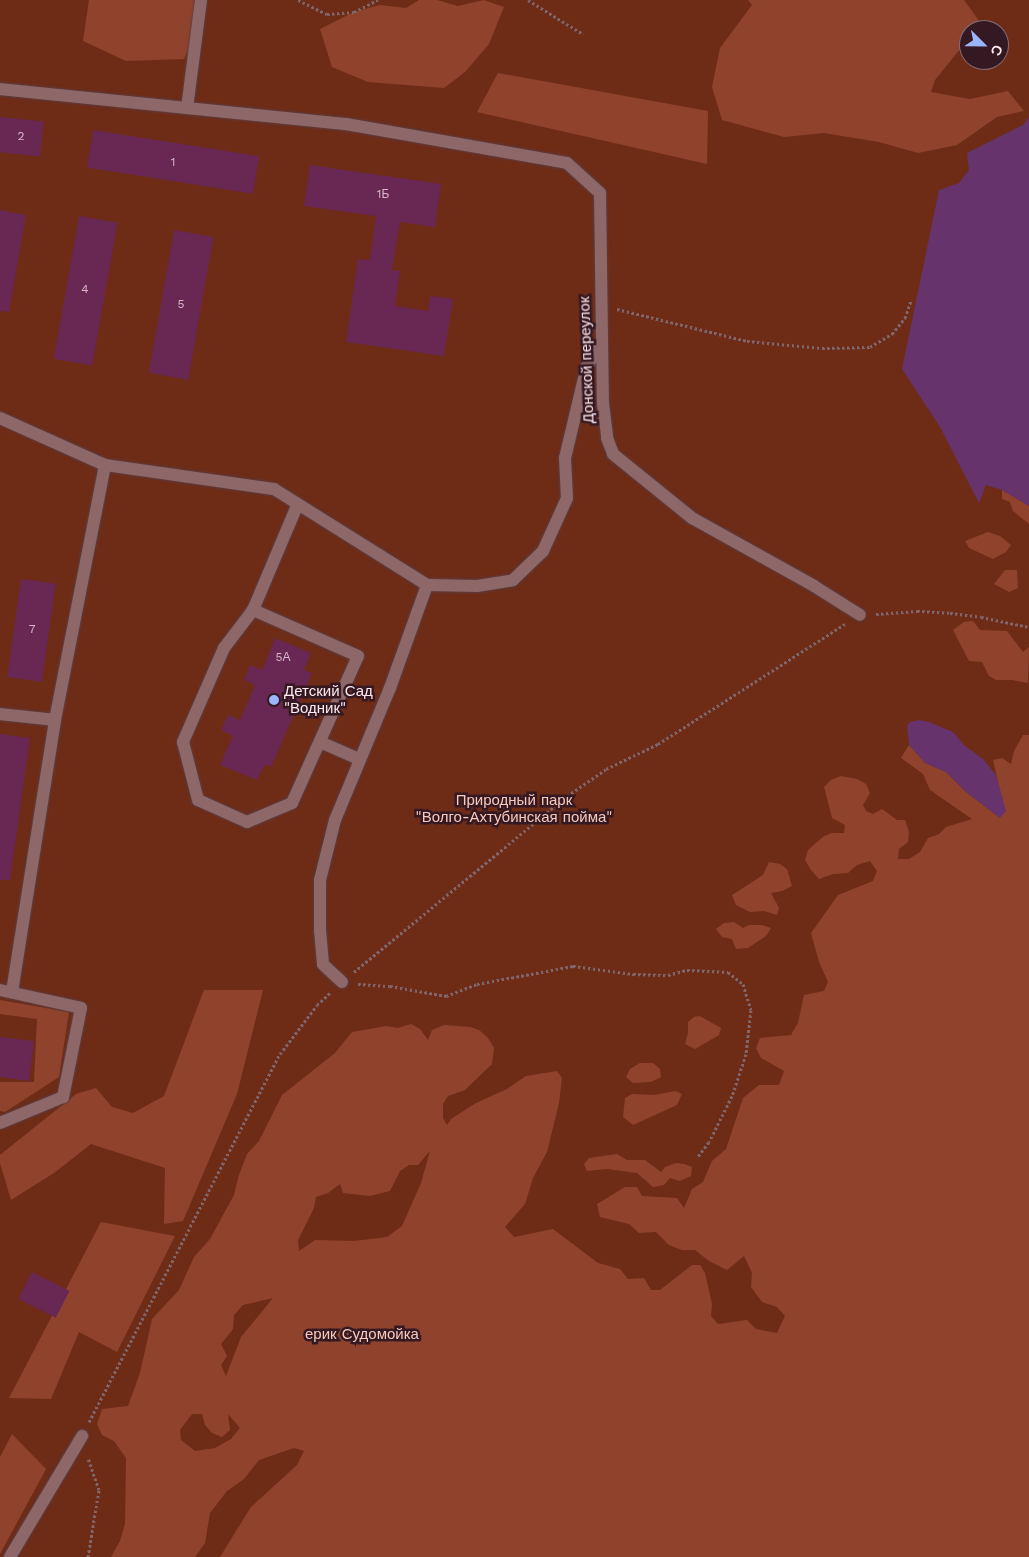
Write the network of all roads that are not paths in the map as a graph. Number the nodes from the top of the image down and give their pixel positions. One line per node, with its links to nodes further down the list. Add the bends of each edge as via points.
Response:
1 (201, 0): 3 (street)
2 (0, 89): 3 (street)
3 (186, 108): 4 (street, Донской переулок, via 346,124 566,162 600,193)
4 (602, 344): 8 (street, via 587,366 564,458 567,498 543,551 513,580 477,586); 10 (street, Донской переулок, via 606,438 613,454 692,518)
5 (0, 418): 6 (street)
6 (105, 465): 7 (street, via 274,489); 12 (street)
7 (297, 506): 8 (street); 9 (street)
8 (426, 585): 14 (street, via 390,688)
9 (253, 610): 13 (street, via 358,656); 13 (street, via 224,648 183,742 198,800 247,822 292,803)
10 (860, 615)
11 (0, 714): 12 (street)
12 (55, 720): 16 (street)
13 (320, 742): 14 (street)
14 (360, 759): 15 (street, via 335,820 320,880 323,964)
15 (342, 982)
16 (6, 991): 17 (street, via 81,1008 63,1097)
17 (0, 1123)
18 (82, 1436): 19 (street)
19 (10, 1557)

